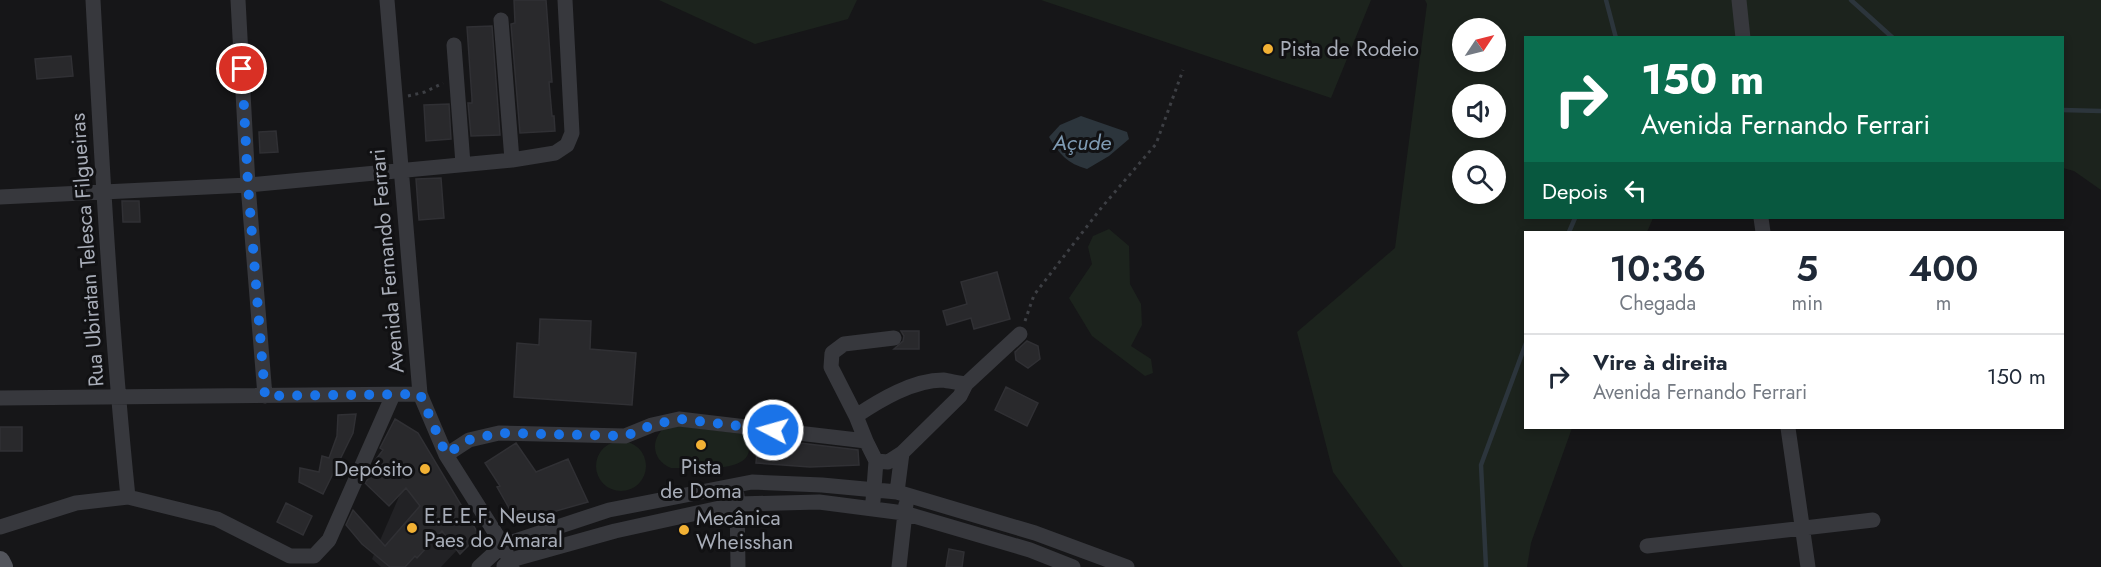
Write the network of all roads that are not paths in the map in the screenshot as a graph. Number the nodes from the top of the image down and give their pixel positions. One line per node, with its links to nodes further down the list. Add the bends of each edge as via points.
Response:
1 (93, 0): 13 (street, Rua Ubiratan Telesca Filgueiras)
2 (238, 0): 12 (street)
3 (387, 0): 11 (street, Avenida Fernando Ferrari)
4 (565, 0): 9 (street, via 572,133 567,146 555,153)
5 (1739, 0): 7 (street)
6 (501, 20): 9 (street)
7 (1743, 36)
8 (454, 45): 10 (street)
9 (512, 160): 10 (street)
10 (463, 164): 11 (street)
11 (400, 171): 12 (street); 18 (street, Avenida Fernando Ferrari)
12 (248, 185): 13 (street); 20 (street)
13 (104, 190): 14 (street); 21 (street, Rua Ubiratan Telesca Filgueiras)
14 (0, 197)
15 (1020, 334): 17 (street)
16 (894, 338): 23 (street, via 844,344 832,353 831,367)
17 (966, 384): 23 (street, via 941,380 904,388); 26 (street, via 960,396)
18 (420, 394): 19 (street); 27 (street, Avenida Fernando Ferrari)
19 (393, 395): 20 (street); 32 (street, via 329,540 314,556 290,556 217,519)
20 (265, 396): 21 (street)
21 (118, 397): 22 (street); 32 (street, Rua Ubiratan Telesca Filgueiras)
22 (0, 398)
23 (856, 416): 25 (street)
24 (1788, 429): 39 (street)
25 (866, 441): 27 (street, via 680,419 626,436 499,433 469,440); 28 (street)
26 (902, 453): 28 (street, via 888,462); 31 (street)
27 (446, 454): 42 (street, Avenida Fernando Ferrari)
28 (876, 461): 30 (street)
29 (737, 484): 30 (street, via 822,485); 33 (street); 35 (street)
30 (874, 491): 31 (street); 34 (street)
31 (902, 494): 36 (street); 41 (street)
32 (128, 497): 38 (street, via 76,503)
33 (738, 504): 34 (street, via 819,502); 40 (street); 49 (street)
34 (872, 509): 36 (street)
35 (609, 510): 40 (street); 42 (street)
36 (904, 513): 44 (street); 50 (street)
37 (1873, 520): 39 (street)
38 (0, 527)
39 (1803, 529): 43 (street); 53 (street)
40 (615, 531): 46 (street)
41 (1035, 533): 44 (street); 52 (street)
42 (503, 545): 46 (street, Avenida Fernando Ferrari); 48 (street)
43 (1647, 546)
44 (1030, 550): 51 (street)
45 (0, 561): 47 (main road)
46 (509, 565)
47 (3, 567)
48 (479, 567)
49 (738, 567)
50 (899, 567)
51 (1073, 567)
52 (1127, 567)
53 (1808, 567)

